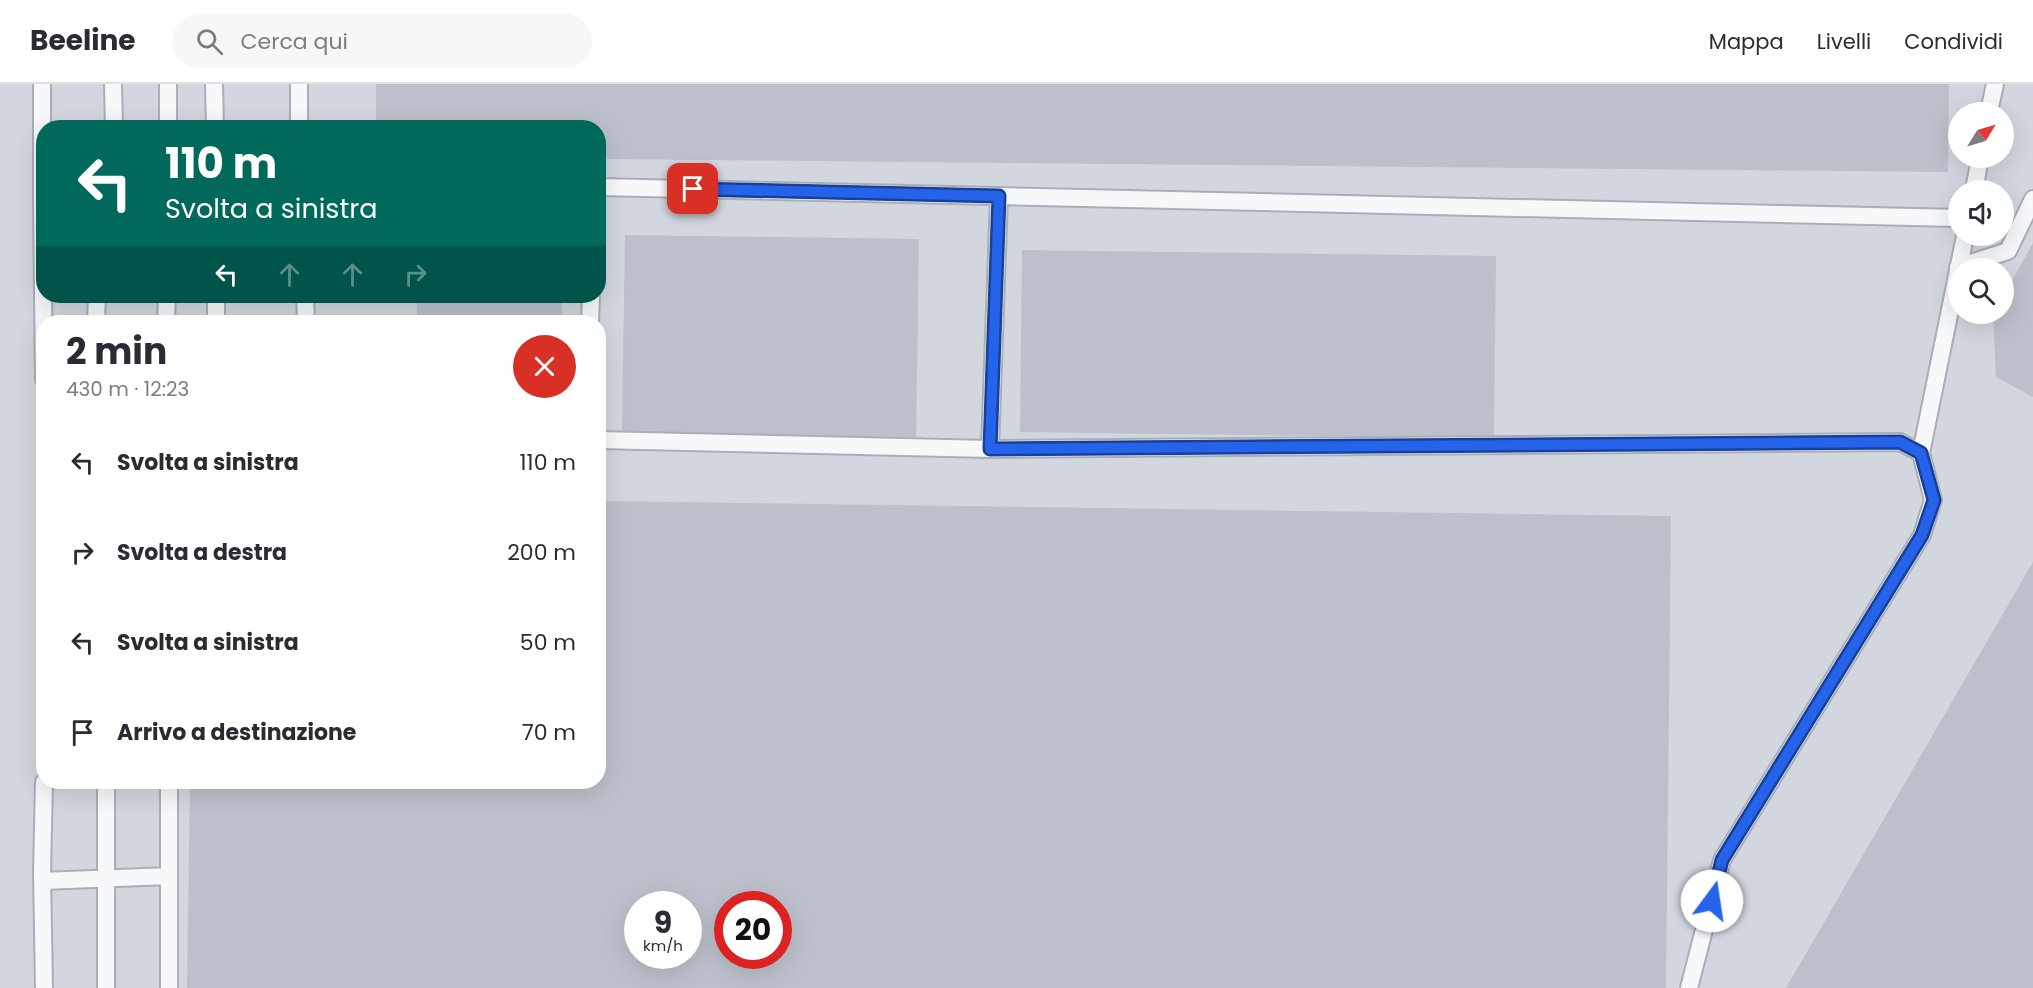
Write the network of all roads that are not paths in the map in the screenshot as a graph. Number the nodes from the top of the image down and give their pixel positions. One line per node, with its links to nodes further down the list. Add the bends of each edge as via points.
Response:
1 (42, 84): 8 (lane)
2 (113, 84): 9 (lane)
3 (168, 84): 10 (lane)
4 (214, 84): 11 (lane)
5 (299, 84): 12 (lane)
6 (1995, 84): 7 (lane)
7 (1991, 102)
8 (43, 120)
9 (114, 120)
10 (168, 120)
11 (215, 120)
12 (299, 120)
13 (606, 187): 14 (lane)
14 (999, 196): 16 (lane); 20 (lane)
15 (2033, 199): 17 (lane, via 2008,250)
16 (1948, 218)
17 (1984, 258)
18 (1948, 317): 21 (lane)
19 (606, 440): 20 (lane)
20 (990, 449): 21 (lane, via 1900,442)
21 (1921, 453): 31 (lane, via 1934,500 1922,535 1722,860)
22 (44, 789): 27 (lane)
23 (106, 789): 26 (lane)
24 (169, 789): 25 (lane)
25 (169, 876): 26 (lane); 30 (lane)
26 (105, 879): 27 (lane); 29 (lane)
27 (42, 881): 28 (lane)
28 (44, 988)
29 (106, 988)
30 (169, 988)
31 (1689, 988)

